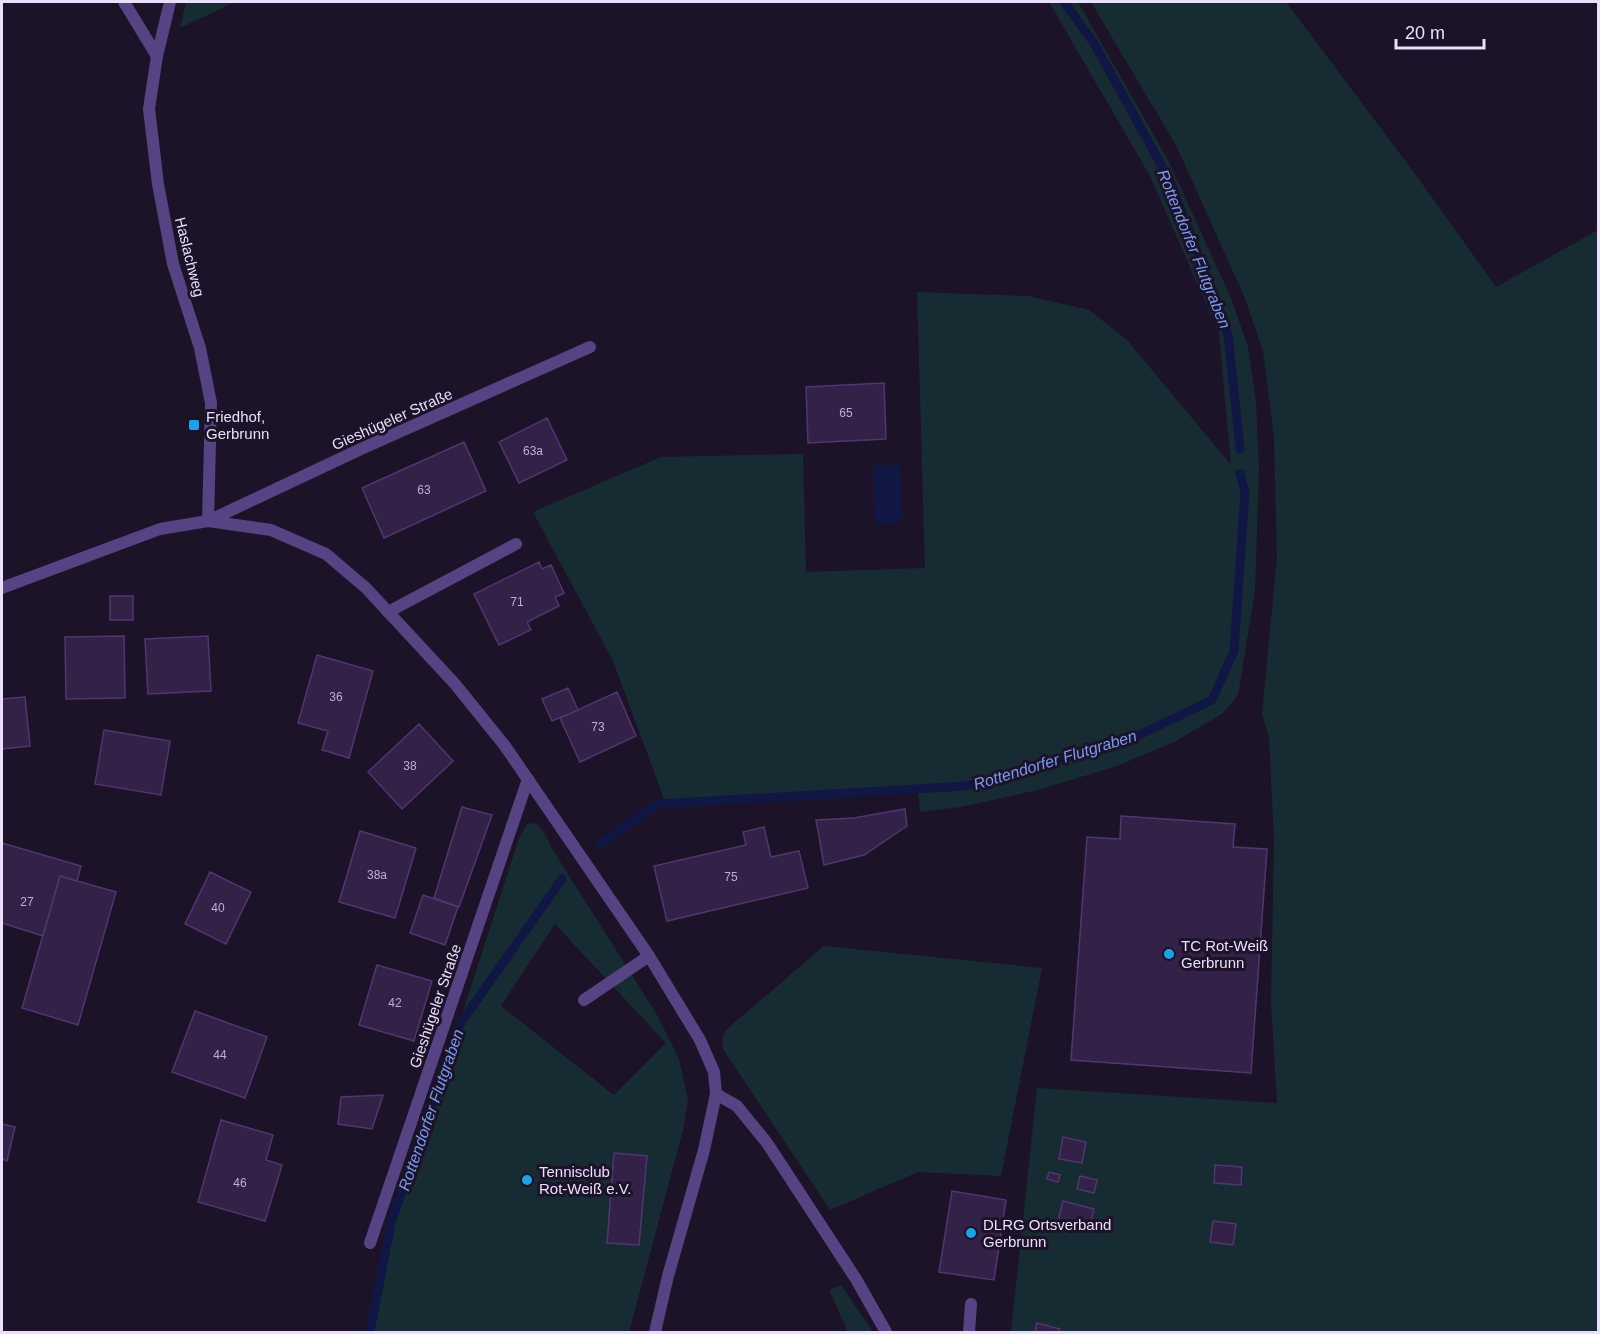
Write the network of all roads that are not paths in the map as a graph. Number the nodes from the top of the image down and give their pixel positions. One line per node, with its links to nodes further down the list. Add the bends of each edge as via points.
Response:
1 (124, 2): 3 (street)
2 (170, 2): 3 (street, Haslachweg)
3 (157, 56): 5 (street, Haslachweg, via 149,109 158,184 173,264 200,348 211,403)
4 (590, 347): 5 (street, Gieshügeler Straße)
5 (208, 521): 7 (street, Gieshügeler Straße, via 160,529); 8 (street, Gieshügeler Straße, via 271,530 326,554)
6 (516, 544): 8 (street)
7 (2, 588)
8 (388, 612): 9 (street, Gieshügeler Straße, via 455,684)
9 (528, 779): 10 (street, Gieshügeler Straße); 13 (street, Gieshügeler Straße)
10 (649, 956): 11 (street); 12 (street, Gieshügeler Straße, via 700,1040 714,1072)
11 (584, 1000)
12 (716, 1094): 15 (street, Gieshügeler Straße); 16 (street, via 737,1106 767,1143)
13 (370, 1243)
14 (971, 1304): 17 (street)
15 (656, 1332)
16 (886, 1332)
17 (969, 1332)

